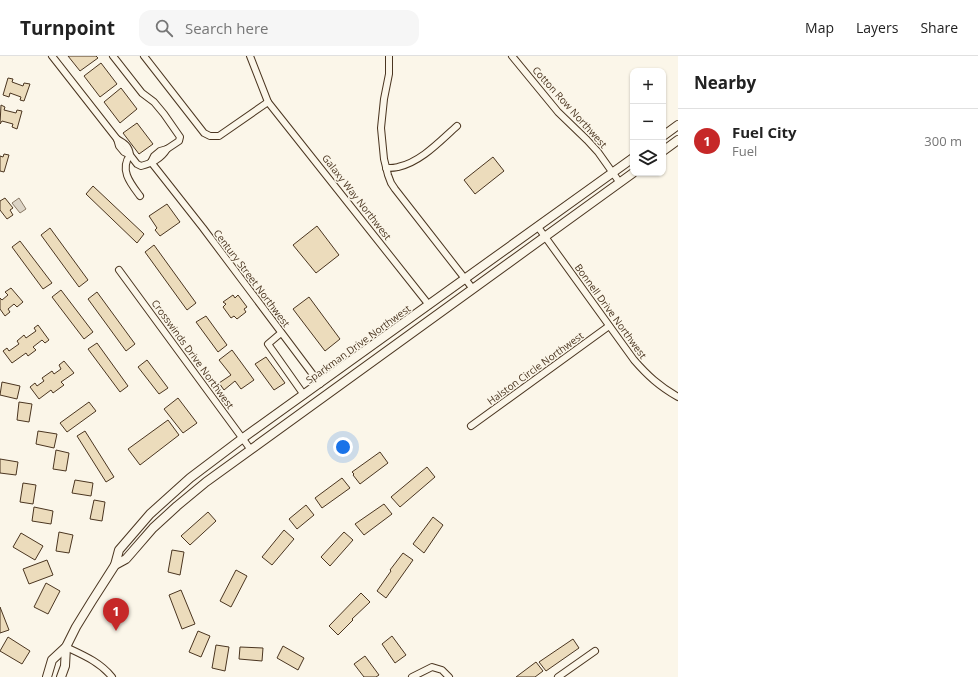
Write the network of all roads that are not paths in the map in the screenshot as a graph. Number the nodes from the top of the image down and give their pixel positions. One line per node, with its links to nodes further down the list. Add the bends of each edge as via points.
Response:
1 (52, 56): 13 (street, via 119,146)
2 (113, 56): 15 (street, via 142,93 164,114 180,137 167,149 157,153)
3 (144, 56): 7 (street, via 204,133 210,136 219,136)
4 (250, 56): 7 (street, Galaxy Way Northwest)
5 (389, 56): 16 (street, via 381,128)
6 (512, 56): 17 (street, Cotton Row Northwest, via 558,112 598,152)
7 (268, 102): 26 (street, Galaxy Way Northwest)
8 (678, 125): 10 (main road)
9 (457, 126): 16 (street, via 419,158 408,164)
10 (666, 134)
11 (678, 140): 12 (main road)
12 (666, 149)
13 (130, 155): 15 (street, via 141,166); 20 (street, via 125,166 128,179)
14 (630, 160): 17 (main road, Sparkman Drive Northwest)
15 (151, 162): 28 (street, Century Street Northwest)
16 (386, 168): 24 (street, via 390,183)
17 (613, 173): 19 (street, Cotton Row Northwest); 21 (main road, Sparkman Drive Northwest)
18 (630, 175): 19 (main road, Sparkman Drive Northwest)
19 (620, 182): 22 (main road, Sparkman Drive Northwest)
20 (140, 196)
21 (538, 227): 22 (street, Bonnell Drive Northwest); 24 (main road, Sparkman Drive Northwest)
22 (545, 237): 25 (main road, Sparkman Drive Northwest); 27 (street, Bonnell Drive Northwest)
23 (119, 270): 33 (street, Crosswinds Drive Northwest)
24 (465, 279): 25 (street); 26 (main road, Sparkman Drive Northwest)
25 (473, 289): 34 (main road, Sparkman Drive Northwest)
26 (429, 305): 29 (main road, Sparkman Drive Northwest)
27 (609, 326): 31 (street, Bonnell Drive Northwest, via 646,373 664,390); 32 (street, Halston Circle Northwest)
28 (281, 333): 29 (street, Century Street Northwest); 30 (street, via 268,344)
29 (320, 384): 30 (main road, Sparkman Drive Northwest)
30 (304, 395): 33 (main road, Sparkman Drive Northwest)
31 (678, 397)
32 (471, 426)
33 (243, 438): 34 (street, Crosswinds Drive Northwest); 35 (main road, Sparkman Drive Northwest, via 190,478 150,514 119,550)
34 (251, 450): 35 (main road, Sparkman Drive Northwest, via 177,506 153,528 126,559)
35 (116, 565): 36 (main road, Sparkman Drive Northwest)
36 (66, 647): 38 (main road, Sparkman Drive Northwest, via 52,660); 39 (main road, Sparkman Drive Northwest, via 65,666); 40 (street, via 94,661)
37 (595, 651): 43 (street)
38 (47, 677)
39 (61, 677)
40 (112, 677)
41 (412, 677): 42 (street, via 432,667 442,670)
42 (449, 677)
43 (558, 677)

